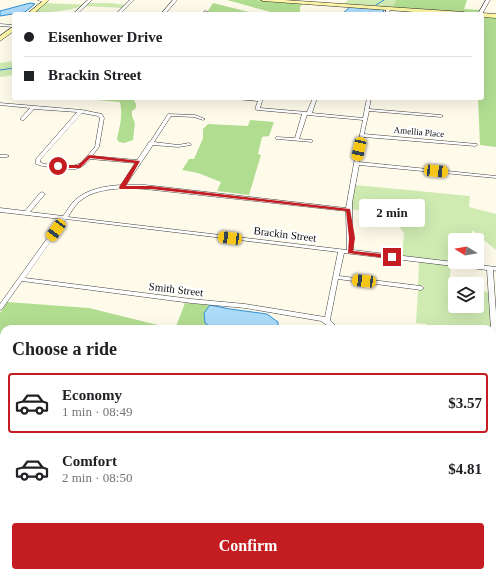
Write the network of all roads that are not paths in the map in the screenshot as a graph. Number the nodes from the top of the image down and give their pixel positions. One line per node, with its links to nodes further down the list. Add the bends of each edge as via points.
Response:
1 (40, 0): 2 (street)
2 (47, 0): 9 (street)
3 (90, 0): 10 (street)
4 (132, 0): 11 (street)
5 (175, 0): 12 (street)
6 (263, 0): 8 (street)
7 (488, 0): 14 (street)
8 (387, 11): 13 (street)
9 (32, 12)
10 (77, 12)
11 (120, 12)
12 (165, 12)
13 (408, 12)
14 (482, 12)
15 (484, 15): 16 (street)
16 (496, 16)
17 (0, 25): 18 (street)
18 (12, 27)
19 (12, 29): 20 (street)
20 (0, 39)
21 (260, 100): 28 (street, via 256,109)
22 (314, 100): 28 (street)
23 (369, 100): 26 (street)
24 (0, 104): 25 (street)
25 (33, 107): 27 (street); 30 (street)
26 (367, 110): 29 (street); 32 (street)
27 (80, 112): 42 (street, via 100,115 102,118 97,147); 42 (street, via 38,163 74,168 83,164)
28 (307, 114): 32 (street); 35 (street)
29 (441, 116)
30 (22, 119)
31 (203, 119): 37 (street, via 195,116 170,116)
32 (365, 119): 33 (street)
33 (362, 135): 39 (street, Amellia Place); 44 (street)
34 (278, 138): 35 (street)
35 (297, 140): 36 (street)
36 (310, 141)
37 (150, 143): 38 (street, via 178,146); 43 (street)
38 (189, 144)
39 (475, 145)
40 (0, 156): 41 (street)
41 (7, 156)
42 (89, 157): 43 (street)
43 (138, 162): 46 (street)
44 (356, 163): 45 (street); 49 (street)
45 (496, 177)
46 (122, 187): 49 (street, via 151,187); 51 (street, via 85,196 76,202)
47 (42, 194): 50 (street)
48 (0, 210): 50 (street, Brackin Street)
49 (348, 210): 53 (street, via 352,238)
50 (27, 213): 51 (street, Brackin Street)
51 (65, 218): 52 (street, Brackin Street); 56 (street)
52 (341, 251): 53 (street, Brackin Street); 55 (street)
53 (350, 252): 54 (street, Brackin Street)
54 (493, 268): 61 (street)
55 (336, 277): 57 (street); 59 (street)
56 (21, 279): 58 (street); 59 (street, Smith Street, via 245,306)
57 (421, 288)
58 (0, 308)
59 (327, 321): 60 (street)
60 (332, 325)
61 (494, 325)

